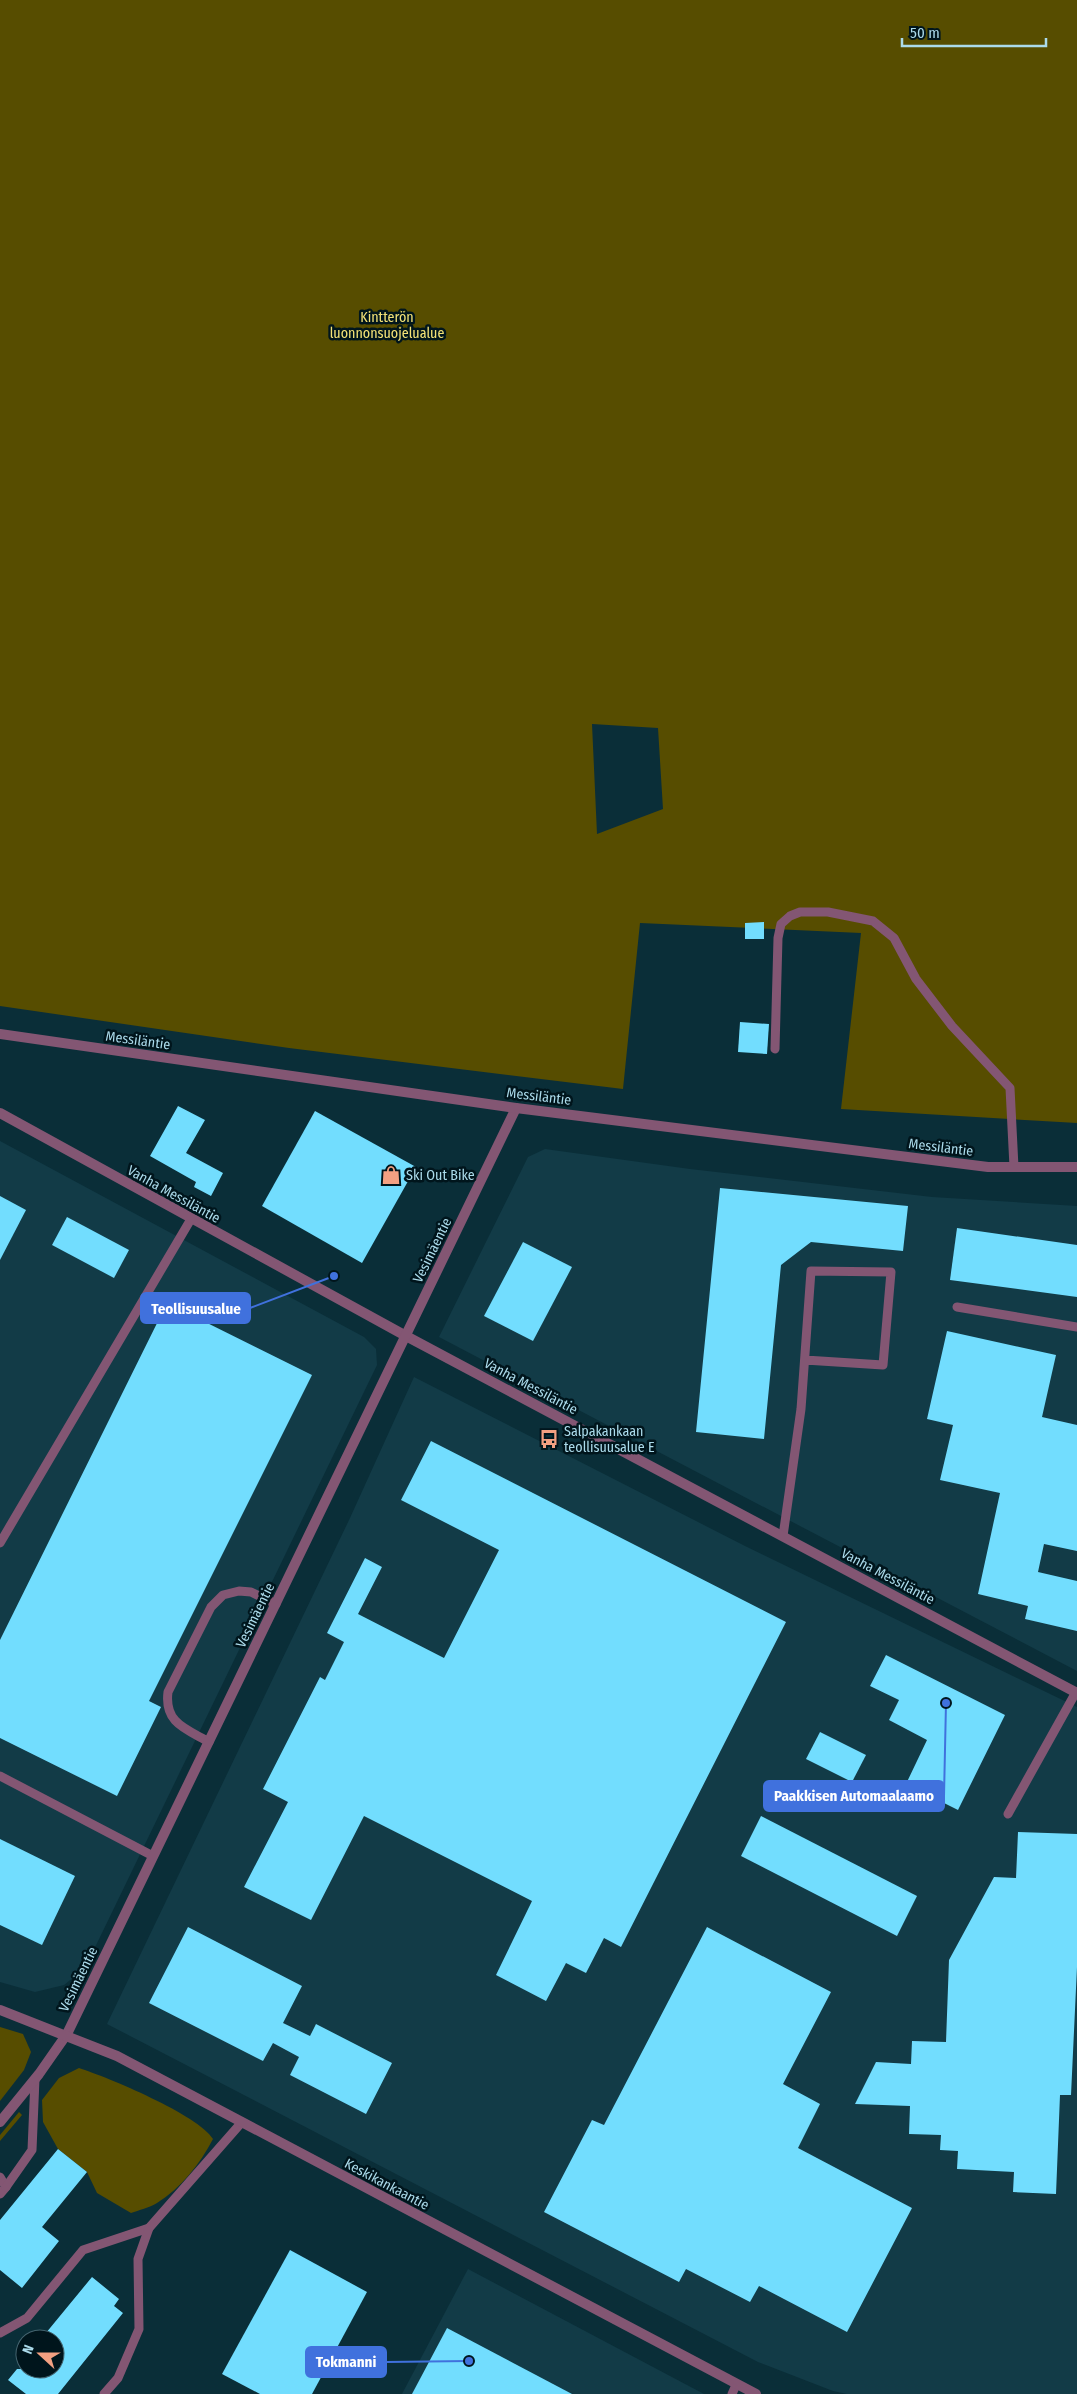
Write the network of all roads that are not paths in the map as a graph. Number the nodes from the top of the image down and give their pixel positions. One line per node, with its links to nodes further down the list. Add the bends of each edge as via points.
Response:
1 (0, 1034): 3 (street, Messiläntie)
2 (775, 1049): 5 (lane, via 781,924 800,912 828,912 873,922 894,938 916,979 952,1026 1010,1088)
3 (516, 1108): 5 (street, Messiläntie, via 988,1167); 10 (street, Vesimäentie)
4 (0, 1114): 7 (street, Vanha Messiläntie)
5 (1014, 1167): 6 (street, Messiläntie)
6 (1077, 1167)
7 (191, 1219): 10 (street, Vanha Messiläntie); 13 (lane)
8 (957, 1307): 9 (lane)
9 (1077, 1327)
10 (406, 1336): 12 (street, Vanha Messiläntie); 14 (street, Vesimäentie)
11 (805, 1360): 11 (lane, via 811,1270 891,1272 883,1365); 12 (lane)
12 (783, 1536): 15 (street, Vanha Messiläntie)
13 (0, 1543)
14 (276, 1604): 16 (street, Vesimäentie); 16 (lane, via 251,1592 239,1590 222,1595 211,1607 168,1692 166,1705 170,1716)
15 (1077, 1692): 18 (lane)
16 (209, 1742): 19 (street, Vesimäentie)
17 (0, 1776): 19 (lane)
18 (1008, 1814)
19 (153, 1856): 21 (street, Vesimäentie)
20 (0, 2010): 21 (street, Keskikankaantie)
21 (67, 2034): 22 (street, Vesimäentie); 24 (street, Keskikankaantie, via 117,2056)
22 (35, 2079): 23 (street, Vesimäentie); 26 (lane, via 32,2150)
23 (0, 2122)
24 (242, 2122): 27 (lane); 29 (street, Keskikankaantie)
25 (0, 2177): 26 (lane)
26 (3, 2190)
27 (149, 2228): 28 (lane, via 83,2250 28,2318); 30 (lane, via 138,2258 139,2329 118,2378)
28 (0, 2333)
29 (734, 2389): 31 (street, Keskikankaantie)
30 (104, 2394)
31 (756, 2394)

